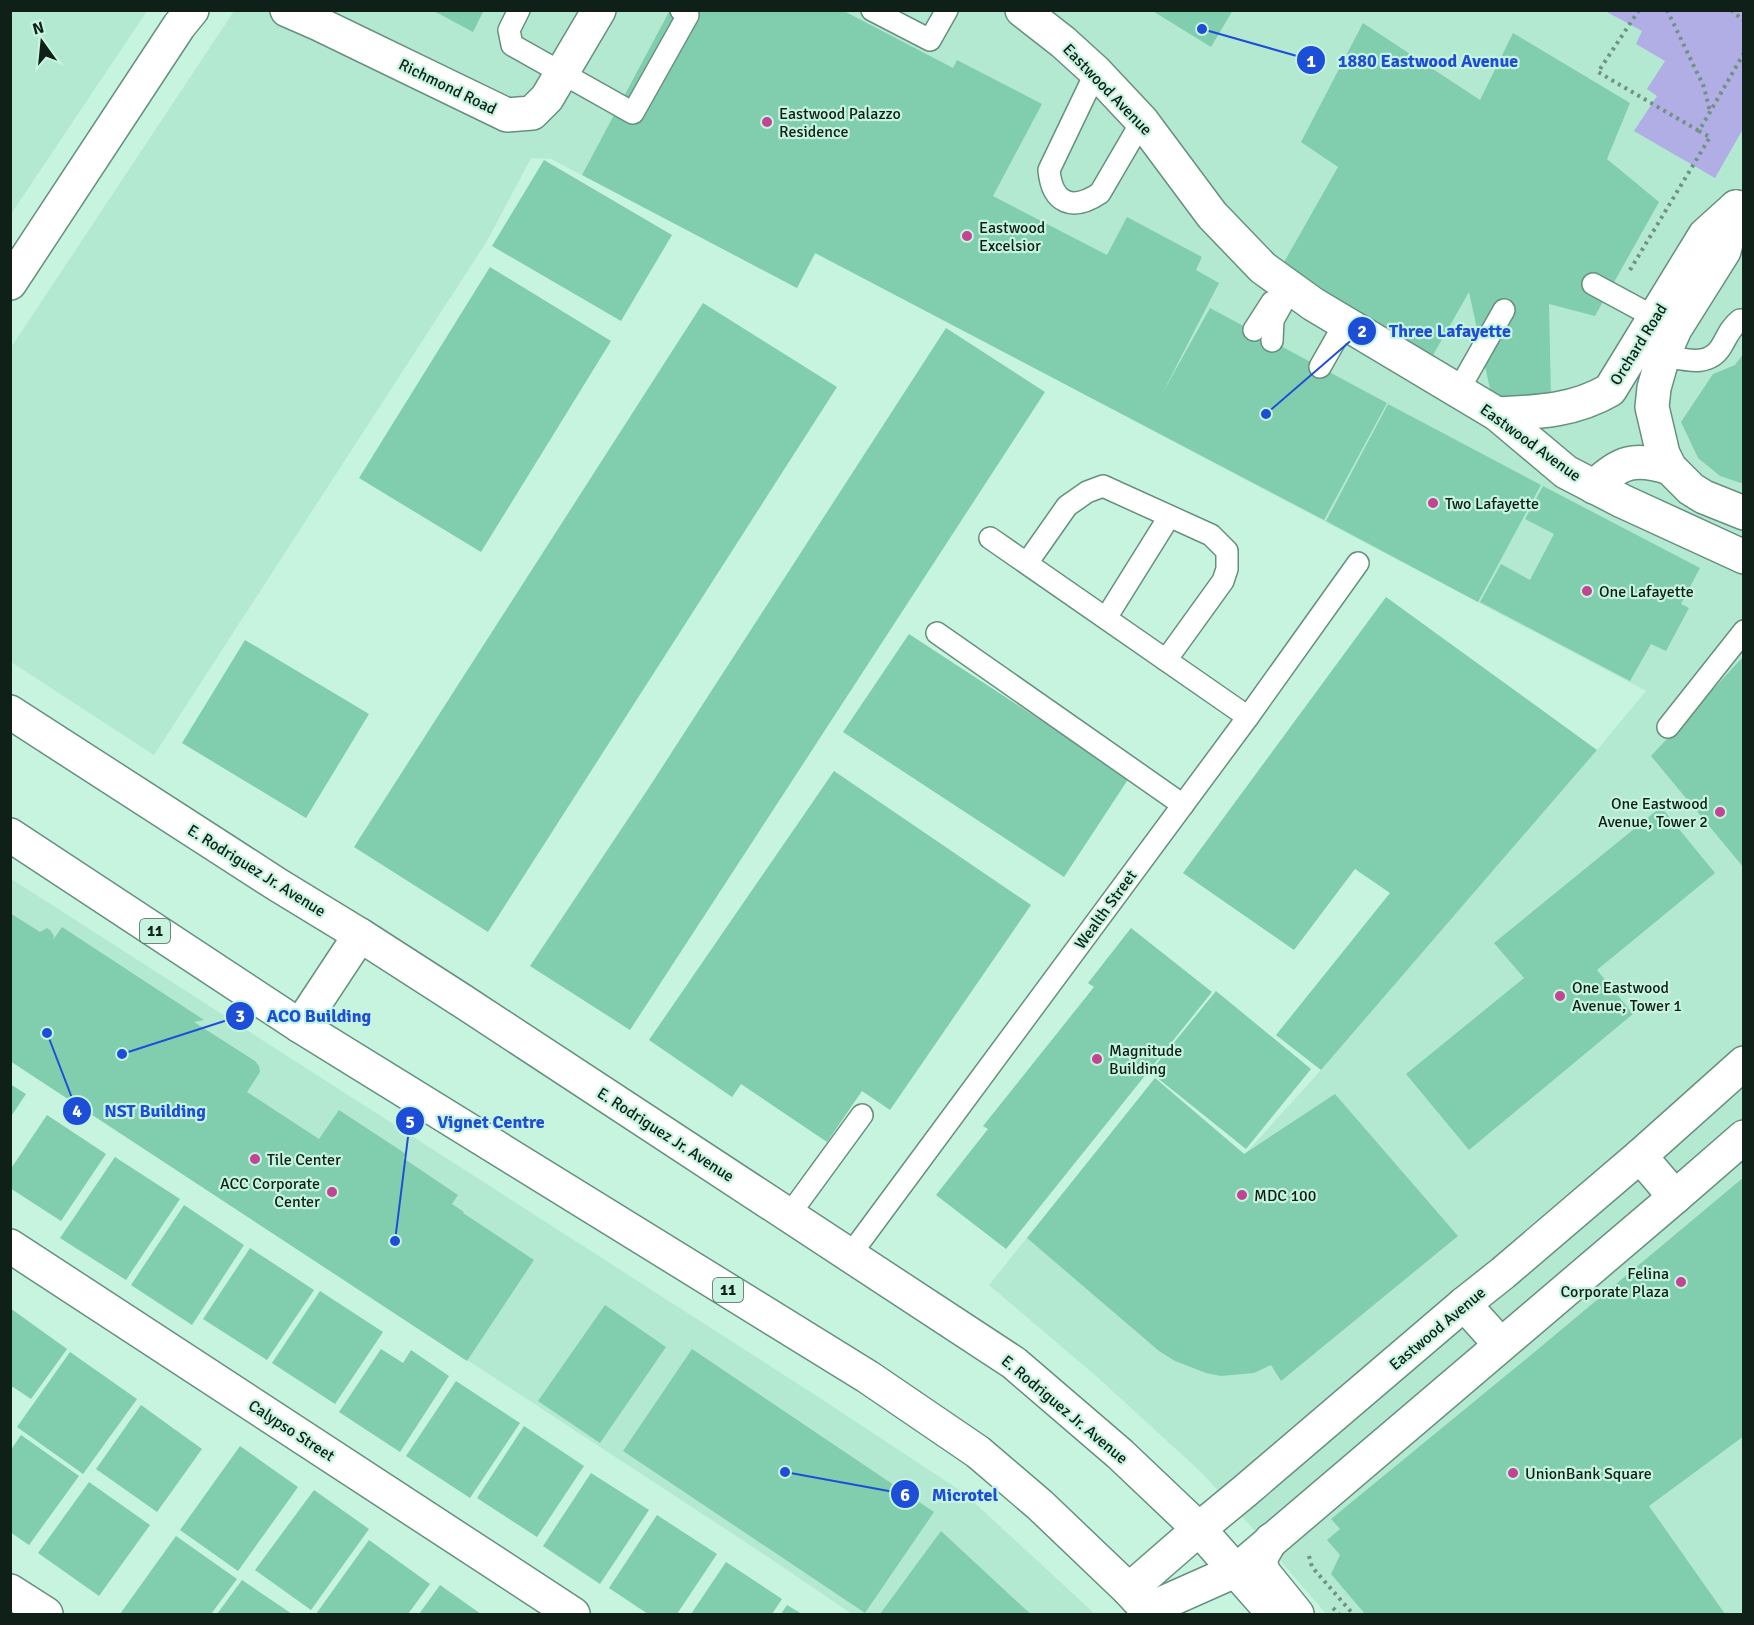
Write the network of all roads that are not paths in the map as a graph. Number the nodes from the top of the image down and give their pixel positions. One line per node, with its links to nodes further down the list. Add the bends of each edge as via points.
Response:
1 (192, 10): 14 (street)
2 (287, 10): 9 (street, Richmond Road)
3 (519, 10): 11 (lane, via 508,30 512,45)
4 (598, 10): 11 (street, Richmond Road)
5 (681, 10): 11 (lane, via 688,15 633,113)
6 (872, 10): 7 (lane, via 930,40)
7 (947, 10)
8 (1022, 10): 10 (street, Eastwood Avenue)
9 (320, 17): 11 (street, Richmond Road, via 507,115 532,113 547,98)
10 (1096, 72): 12 (street, Eastwood Avenue); 12 (lane, via 1049,170 1055,194 1075,204 1100,193)
11 (561, 73)
12 (1142, 121): 16 (street, Eastwood Avenue, via 1212,215 1263,268)
13 (1740, 201): 18 (street, Orchard Road, via 1705,235); 22 (street, Orchard Road, via 1724,251 1675,329)
14 (10, 283)
15 (1593, 285): 18 (lane)
16 (1288, 286): 20 (street, Eastwood Avenue); 21 (lane)
17 (1504, 310): 24 (lane)
18 (1656, 318): 25 (street, Orchard Road, via 1610,390 1570,407)
19 (1743, 320): 22 (lane, via 1731,328 1711,359)
20 (1344, 323): 23 (lane); 24 (street, Eastwood Avenue)
21 (1263, 336)
22 (1663, 356): 26 (street, Orchard Road, via 1652,407)
23 (1320, 367)
24 (1458, 391): 25 (street, Eastwood Avenue)
25 (1497, 414): 27 (street, Eastwood Avenue, via 1566,472)
26 (1666, 461): 27 (street, via 1629,463 1609,472); 28 (street, via 1704,498)
27 (1594, 487): 31 (street, Eastwood Avenue)
28 (1743, 513)
29 (1169, 517): 32 (lane, via 1103,486 1067,506); 34 (lane); 37 (lane, via 1211,535 1227,551 1227,569)
30 (990, 538): 32 (lane)
31 (1743, 557)
32 (1027, 563): 34 (lane)
33 (1358, 563): 39 (lane, Wealth Street)
34 (1106, 618): 37 (lane)
35 (1743, 631): 40 (lane)
36 (937, 633): 41 (lane)
37 (1166, 660): 39 (lane)
38 (10, 712): 43 (street, E. Rodriguez Jr. Avenue)
39 (1248, 717): 41 (lane, Wealth Street)
40 (1668, 726)
41 (1182, 805): 52 (lane, Wealth Street)
42 (10, 835): 44 (street, 11)
43 (360, 934): 44 (street); 50 (street, E. Rodriguez Jr. Avenue)
44 (300, 1026): 59 (street, 11, via 849,1365 978,1452 1040,1505)
45 (1743, 1063): 48 (street, Eastwood Avenue)
46 (862, 1115): 50 (lane)
47 (1743, 1137): 49 (street)
48 (1640, 1156): 49 (street); 53 (street, Eastwood Avenue)
49 (1675, 1197): 54 (street)
50 (789, 1215): 52 (street, E. Rodriguez Jr. Avenue)
51 (10, 1246): 61 (street, Calypso Street)
52 (850, 1255): 55 (street, E. Rodriguez Jr. Avenue, via 1014,1363 1120,1454)
53 (1464, 1304): 54 (street); 55 (street, Eastwood Avenue)
54 (1500, 1344): 56 (street)
55 (1199, 1529): 57 (street, E. Rodriguez Jr. Avenue); 59 (street, Eastwood Avenue)
56 (1271, 1540): 57 (street); 63 (street, via 1260,1559 1263,1572)
57 (1237, 1570): 59 (street); 62 (street, E. Rodriguez Jr. Avenue)
58 (10, 1591): 60 (street)
59 (1143, 1605)
60 (46, 1614)
61 (573, 1614)
62 (1274, 1614)
63 (1297, 1614)

